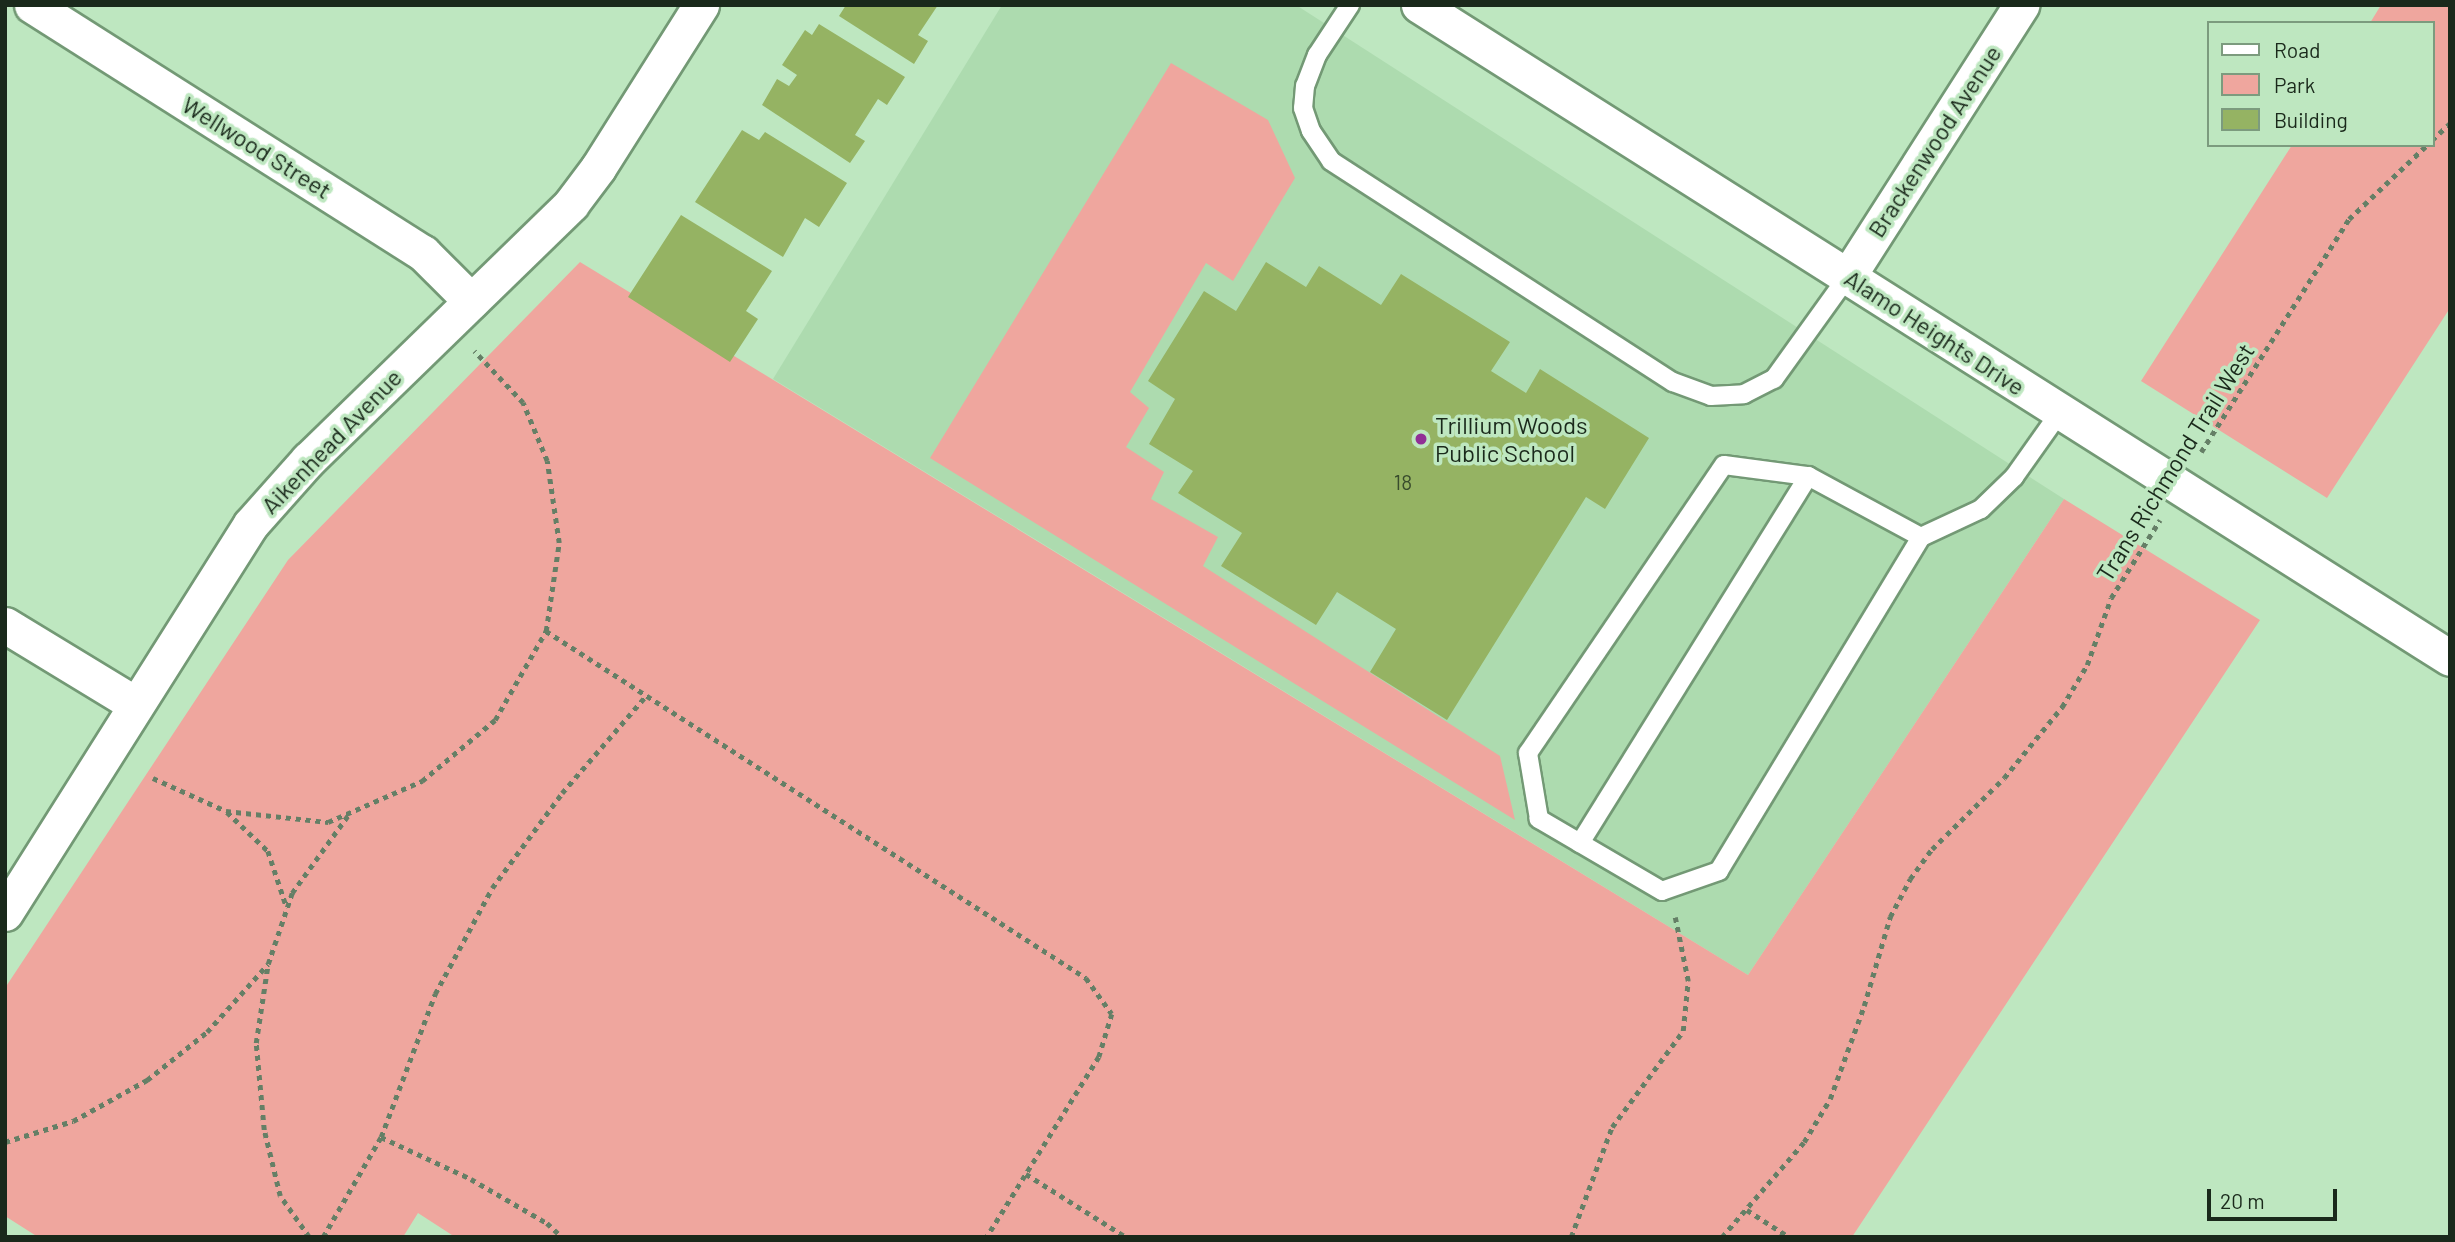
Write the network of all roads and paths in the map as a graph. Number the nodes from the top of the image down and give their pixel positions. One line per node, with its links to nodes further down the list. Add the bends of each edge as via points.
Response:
1 (32, 5): 6 (street, Wellwood Street)
2 (701, 5): 11 (street, Aikenhead Avenue, via 584,186)
3 (1350, 5): 10 (lane, via 1317,55 1305,86 1304,108 1311,131 1331,161 1673,382 1711,396 1744,394 1774,379)
4 (1419, 5): 10 (street, Alamo Heights Drive)
5 (2021, 5): 10 (street, Brackenwood Avenue)
6 (76, 17): 11 (street, Wellwood Street, via 423,253)
7 (2450, 123): 8 (path)
8 (2434, 138)
9 (2425, 147): 15 (path, Trans Richmond Trail West, via 2349,219)
10 (1848, 276): 13 (street, Alamo Heights Drive)
11 (471, 301): 21 (street, Aikenhead Avenue, via 279,490 244,535)
12 (471, 348): 18 (path, via 523,403 547,461 559,543)
13 (2060, 412): 15 (street, Alamo Heights Drive); 16 (lane, via 2014,477 1981,509)
14 (1808, 476): 16 (lane); 25 (lane); 25 (lane, via 1724,465 1528,753 1539,819)
15 (2181, 486): 19 (street, Alamo Heights Drive); 33 (path, Trans Richmond Trail West, via 2116,589 2087,665 2062,707 2004,778 1931,849 1910,879 1890,917 1830,1099 1804,1142)
16 (1921, 537): 26 (lane, via 1719,871)
17 (5, 625): 21 (street)
18 (546, 631): 20 (path); 24 (path, via 495,720 422,781)
19 (2450, 658)
20 (645, 697): 30 (path, via 562,793 492,888 435,994); 32 (path, via 1086,978 1112,1014 1099,1058)
21 (135, 704): 28 (street, Aikenhead Avenue)
22 (153, 778): 23 (path)
23 (226, 811): 24 (path, via 328,822); 27 (path, via 268,850)
24 (349, 813): 27 (path, via 292,893)
25 (1580, 843): 26 (lane, via 1662,891)
26 (1670, 888): 39 (path, via 1688,981 1684,1031 1612,1127)
27 (287, 909): 29 (path)
28 (5, 913)
29 (268, 964): 31 (path, via 207,1032 147,1080 72,1121); 34 (path, via 256,1043 264,1130 280,1196)
30 (381, 1137): 35 (path); 36 (path, via 471,1179 547,1223)
31 (5, 1142)
32 (1026, 1174): 37 (path); 38 (path)
33 (1747, 1210): 40 (path, Trans Richmond Trail West); 41 (path)
34 (309, 1237)
35 (323, 1237)
36 (562, 1237)
37 (987, 1237)
38 (1126, 1237)
39 (1571, 1237)
40 (1722, 1237)
41 (1789, 1237)

